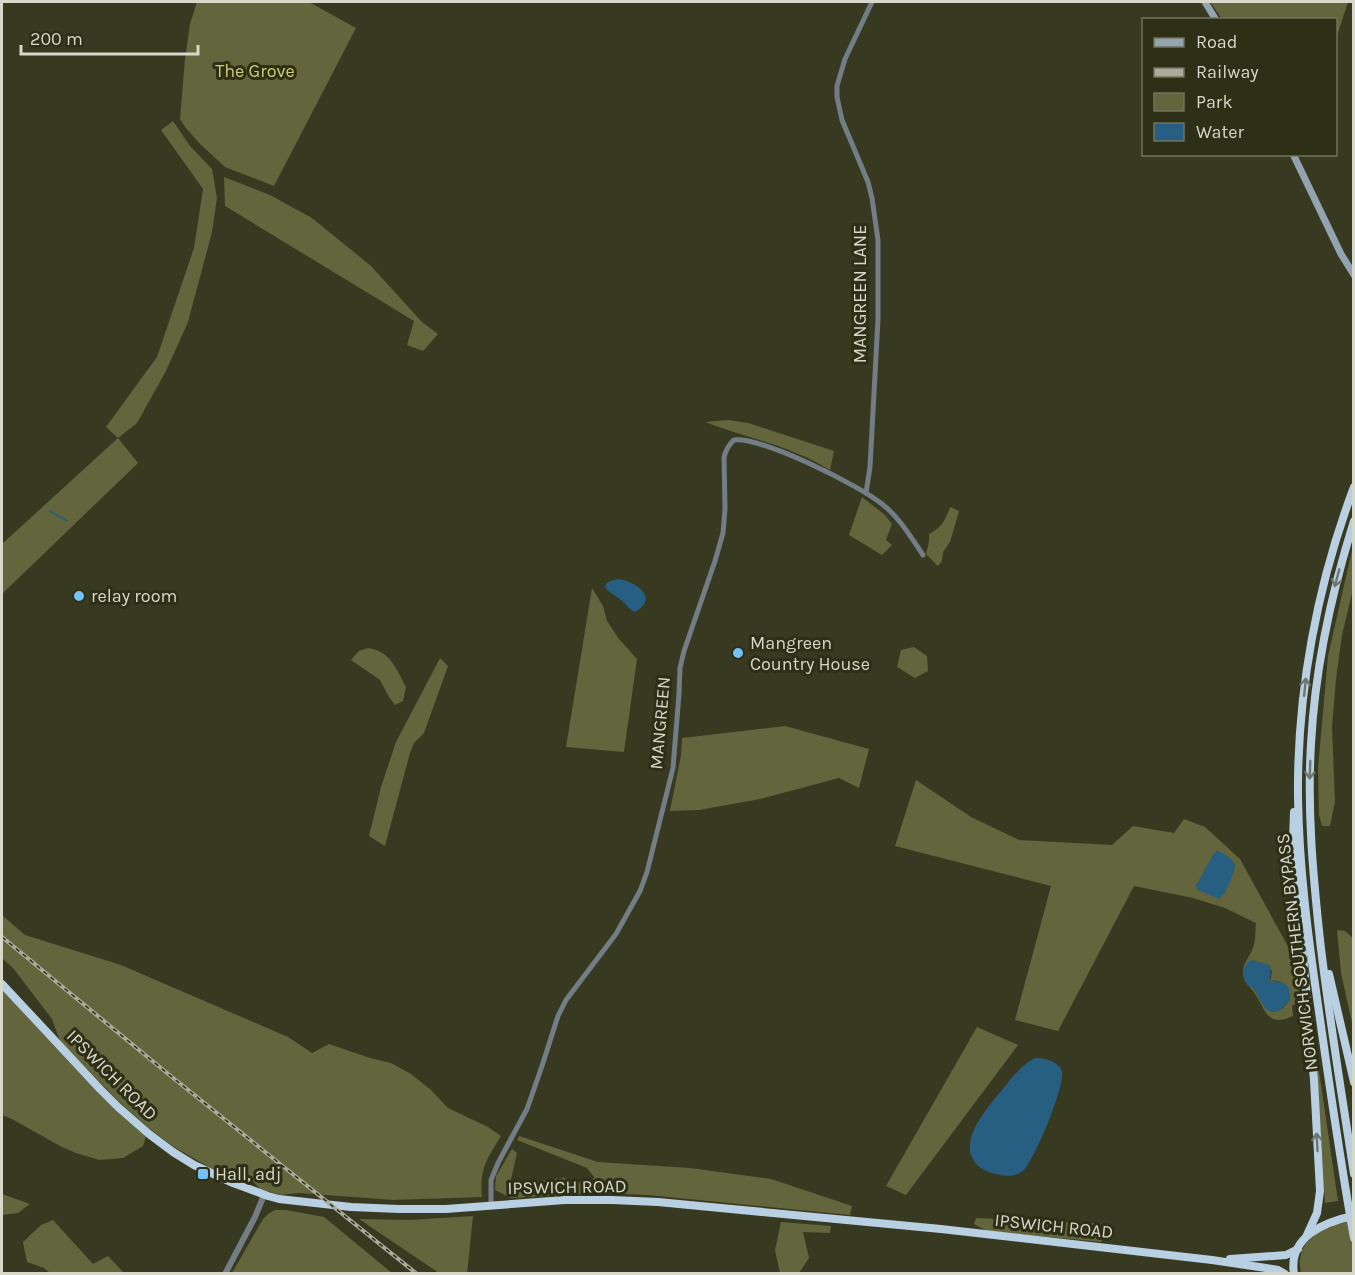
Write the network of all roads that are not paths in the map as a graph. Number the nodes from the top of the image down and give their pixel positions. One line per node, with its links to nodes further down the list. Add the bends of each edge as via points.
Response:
1 (872, 2): 7 (street, MANGREEN LANE, via 837,86 842,120 868,182 878,240 878,319)
2 (1204, 2): 3 (main road)
3 (1215, 18)
4 (1294, 156): 5 (main road)
5 (1353, 276)
6 (1353, 487): 10 (highway, NORWICH SOUTHERN BYPASS, one-way to 6, via 1321,597)
7 (866, 493): 9 (street, MANGREEN, via 903,525); 16 (street, MANGREEN, via 811,464 753,443 734,440 726,450 723,533 680,668 673,768 647,872 616,934 558,1016 527,1109 491,1180)
8 (1353, 521): 11 (highway, NORWICH SOUTHERN BYPASS, one-way to 11, via 1331,600 1317,682)
9 (923, 555)
10 (1302, 719): 18 (highway, one-way to 10, via 1317,1214 1320,1191 1293,841 1294,776); 19 (highway, NORWICH SOUTHERN BYPASS, via 1300,860)
11 (1310, 819): 13 (highway, via 1323,938); 14 (highway, NORWICH SOUTHERN BYPASS, via 1326,987)
12 (2, 984): 15 (highway, IPSWICH ROAD, via 100,1089 149,1134 194,1165)
13 (1353, 1082)
14 (1353, 1174)
15 (264, 1195): 16 (highway, IPSWICH ROAD, via 351,1207); 22 (street)
16 (491, 1206): 21 (highway, IPSWICH ROAD, via 565,1200 658,1203)
17 (1353, 1216): 18 (highway)
18 (1307, 1235): 20 (highway)
19 (1353, 1238)
20 (1298, 1249): 21 (highway, IPSWICH ROAD, via 1286,1255); 24 (highway)
21 (1212, 1260): 23 (highway, IPSWICH ROAD)
22 (225, 1274)
23 (1285, 1274)
24 (1294, 1274)

